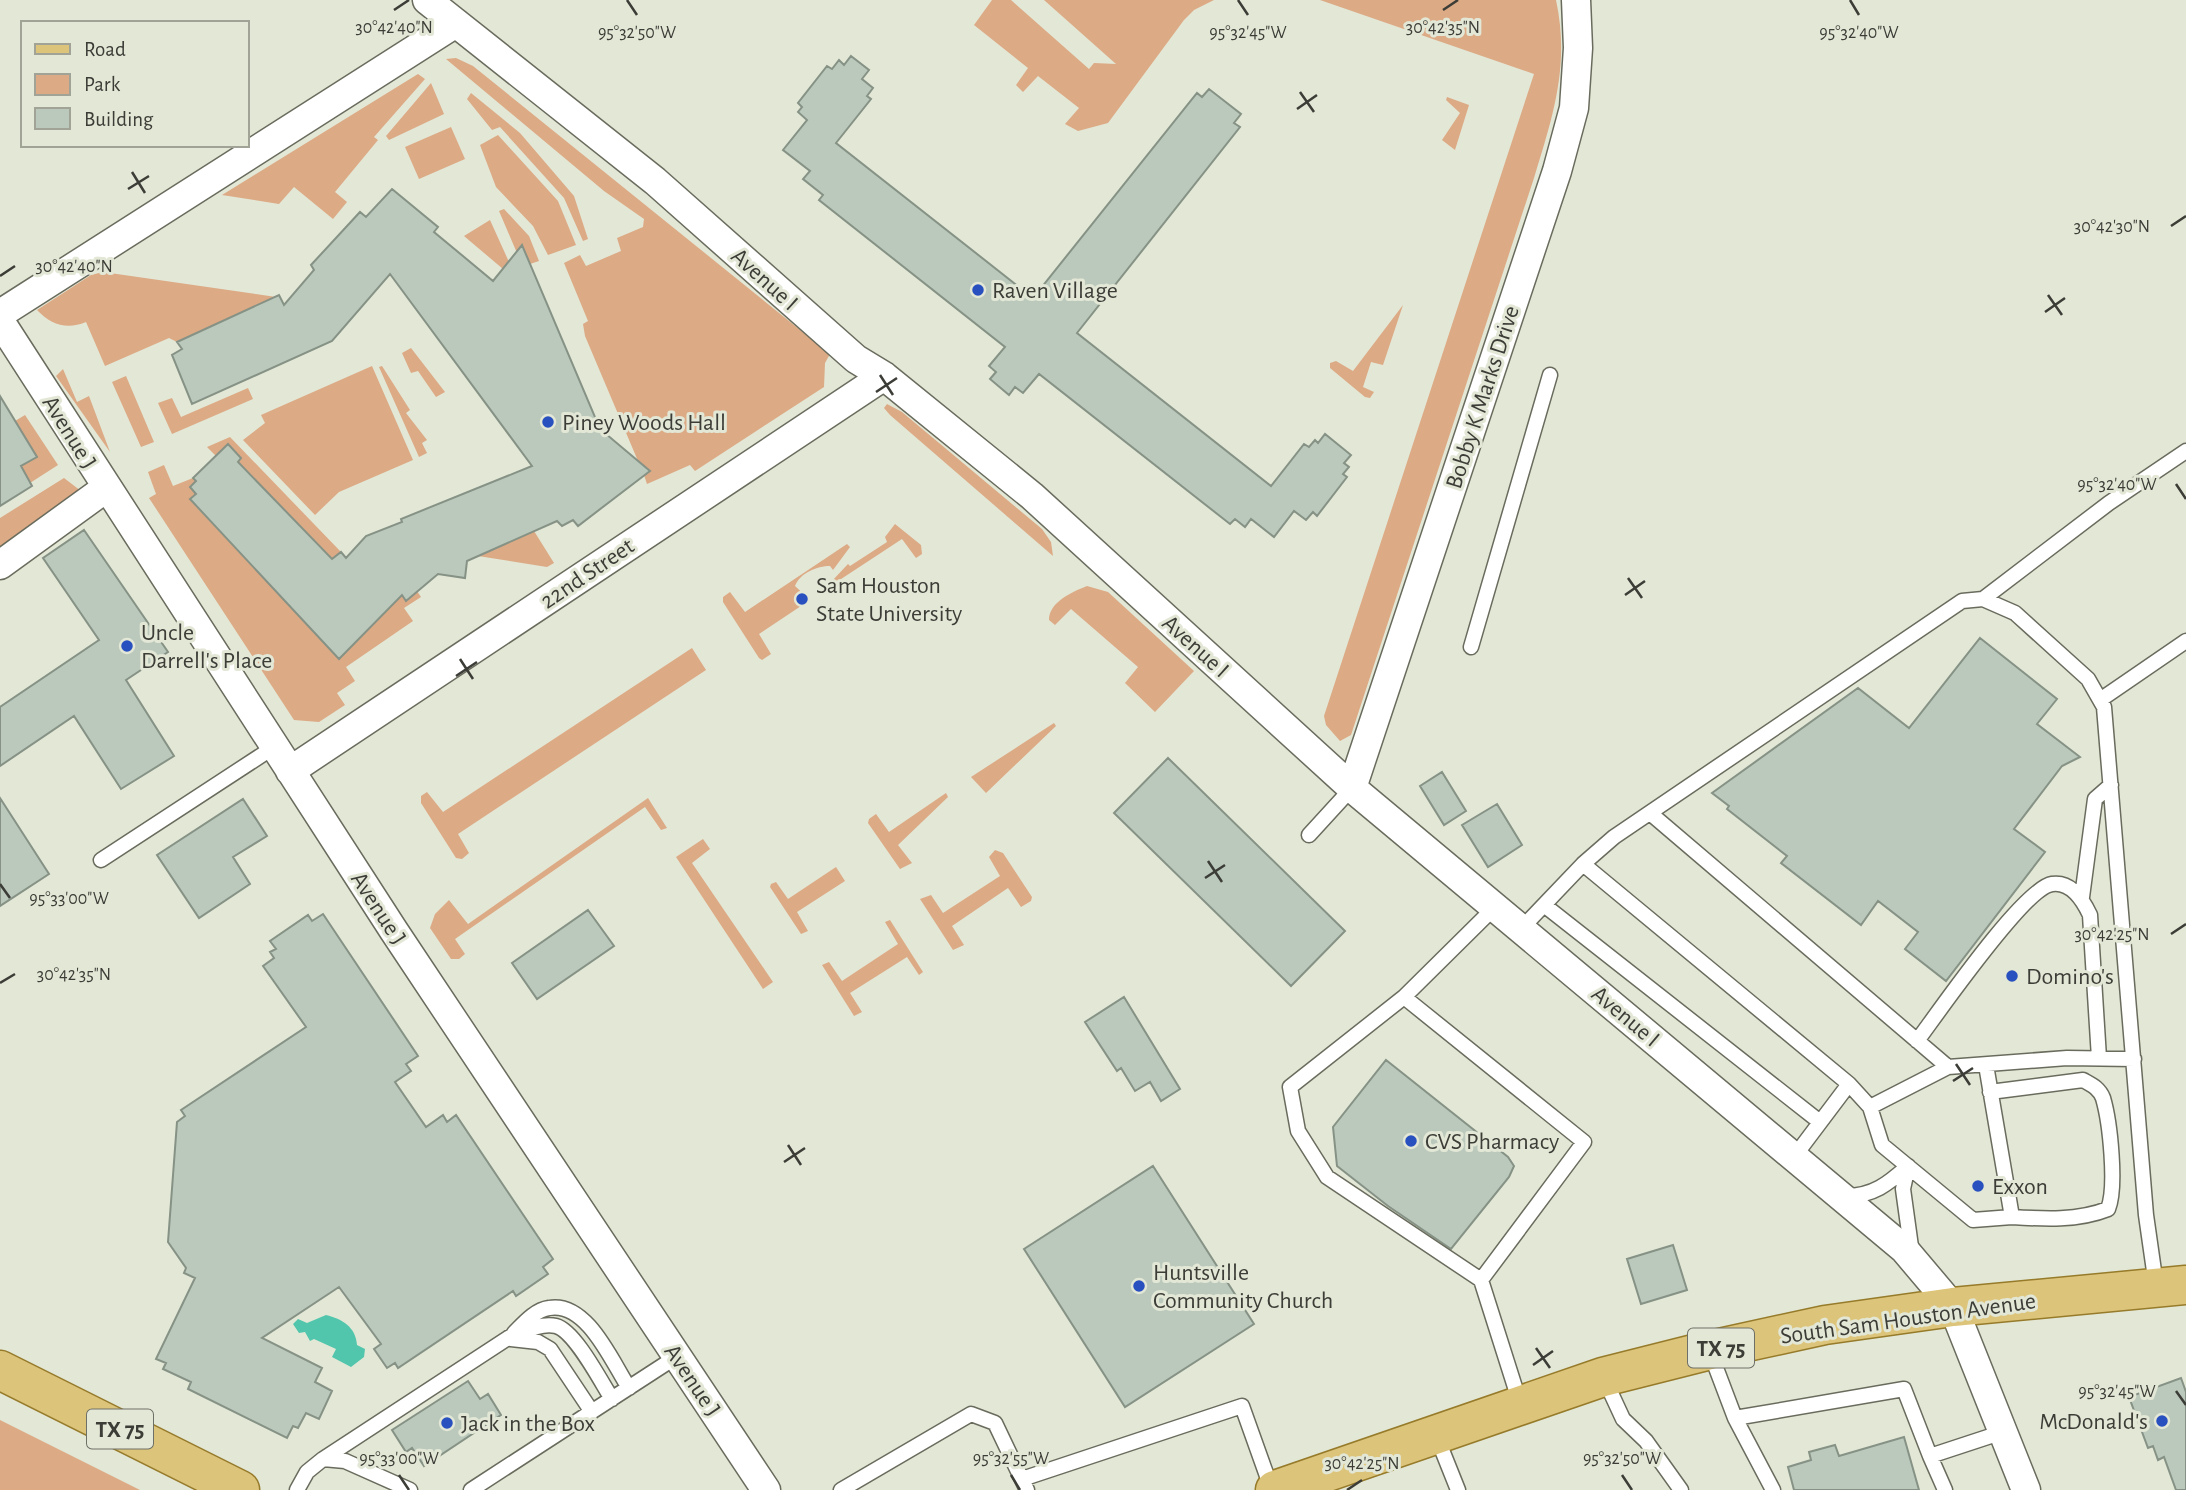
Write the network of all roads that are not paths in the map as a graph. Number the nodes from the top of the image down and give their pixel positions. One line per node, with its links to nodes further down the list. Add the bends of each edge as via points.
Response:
1 (427, 0): 3 (street, Avenue I)
2 (1576, 0): 18 (street, Bobby K Marks Drive, via 1574,108 1557,172)
3 (456, 23): 4 (street); 7 (street, Avenue I, via 655,181 856,359)
4 (0, 314)
5 (0, 321): 9 (street, Avenue J)
6 (1550, 375): 13 (lane)
7 (884, 376): 16 (street, 22nd Street); 18 (street, Avenue I, via 1032,496)
8 (2186, 451): 11 (lane)
9 (106, 488): 10 (street); 15 (street, Avenue J)
10 (0, 565)
11 (1983, 599): 14 (lane, via 2015,613 2088,679); 19 (lane, via 1962,601)
12 (2186, 641): 14 (lane)
13 (1471, 647)
14 (2100, 700): 17 (lane)
15 (274, 747): 16 (street, Avenue J); 21 (lane)
16 (290, 771): 47 (street, Avenue J)
17 (2110, 785): 23 (lane, via 2095,799); 30 (lane)
18 (1352, 788): 20 (lane); 25 (street, Avenue I)
19 (1650, 813): 22 (lane); 28 (lane)
20 (1309, 835)
21 (101, 860)
22 (1583, 864): 24 (lane); 33 (lane)
23 (2082, 897): 28 (lane, via 2053,883 2035,891); 29 (lane, via 2090,915)
24 (1544, 905): 26 (lane); 36 (lane)
25 (1494, 907): 26 (street, Avenue I); 27 (lane)
26 (1521, 929): 37 (street, Avenue I)
27 (1404, 997): 42 (lane, via 1584,1142); 42 (lane, via 1290,1087 1298,1132 1327,1177)
28 (1917, 1041): 32 (lane)
29 (2099, 1058): 30 (lane); 31 (lane)
30 (2134, 1059): 43 (lane, via 2146,1215)
31 (1986, 1065): 32 (lane); 34 (lane)
32 (1948, 1067): 35 (lane)
33 (1849, 1084): 35 (lane); 36 (lane)
34 (1990, 1092): 40 (lane); 40 (lane, via 2083,1080 2096,1087 2102,1098 2112,1166 2113,1196 2108,1209 2070,1217)
35 (1870, 1107): 38 (lane, via 1882,1145)
36 (1820, 1122): 37 (lane)
37 (1794, 1157): 39 (street, Avenue I)
38 (1908, 1166): 39 (lane, via 1889,1184 1864,1196); 40 (lane, via 1973,1220); 41 (lane, via 1902,1189)
39 (1841, 1196): 41 (street, Avenue I)
40 (2012, 1217)
41 (1913, 1259): 44 (street, Avenue I)
42 (1481, 1280): 52 (lane)
43 (2171, 1286): 44 (main road, South Sam Houston Avenue / TX 75)
44 (1953, 1307): 46 (main road, South Sam Houston Avenue / TX 75, via 1825,1325); 55 (street, Avenue I)
45 (508, 1338): 50 (lane, via 531,1317 548,1308 564,1308 588,1326); 51 (lane, via 541,1326 555,1326 569,1334); 53 (lane, via 538,1342 550,1349); 58 (lane)
46 (1710, 1350): 49 (main road, South Sam Houston Avenue / TX 75); 54 (lane)
47 (676, 1357): 50 (lane); 64 (street, Avenue J)
48 (0, 1370): 60 (main road, TX 75)
49 (1603, 1377): 52 (main road, South Sam Houston Avenue / TX 75); 68 (lane, via 1623,1419 1646,1441)
50 (629, 1388): 51 (lane)
51 (612, 1399): 53 (lane)
52 (1521, 1404): 56 (main road, South Sam Houston Avenue / TX 75)
53 (592, 1412): 63 (lane)
54 (1735, 1418): 57 (lane, via 1904,1389); 69 (lane)
55 (2003, 1432): 57 (lane); 71 (street, Avenue I)
56 (1435, 1434): 66 (main road, South Sam Houston Avenue / TX 75); 67 (lane)
57 (1930, 1456): 70 (lane)
58 (323, 1460): 61 (lane, via 307,1472); 62 (lane, via 345,1461)
59 (1024, 1485): 65 (lane, via 995,1423 971,1414); 66 (lane, via 1242,1406)
60 (240, 1490)
61 (297, 1490)
62 (410, 1490)
63 (471, 1490)
64 (766, 1490)
65 (841, 1490)
66 (1273, 1490)
67 (1458, 1490)
68 (1681, 1490)
69 (1773, 1490)
70 (1945, 1490)
71 (2026, 1490)

